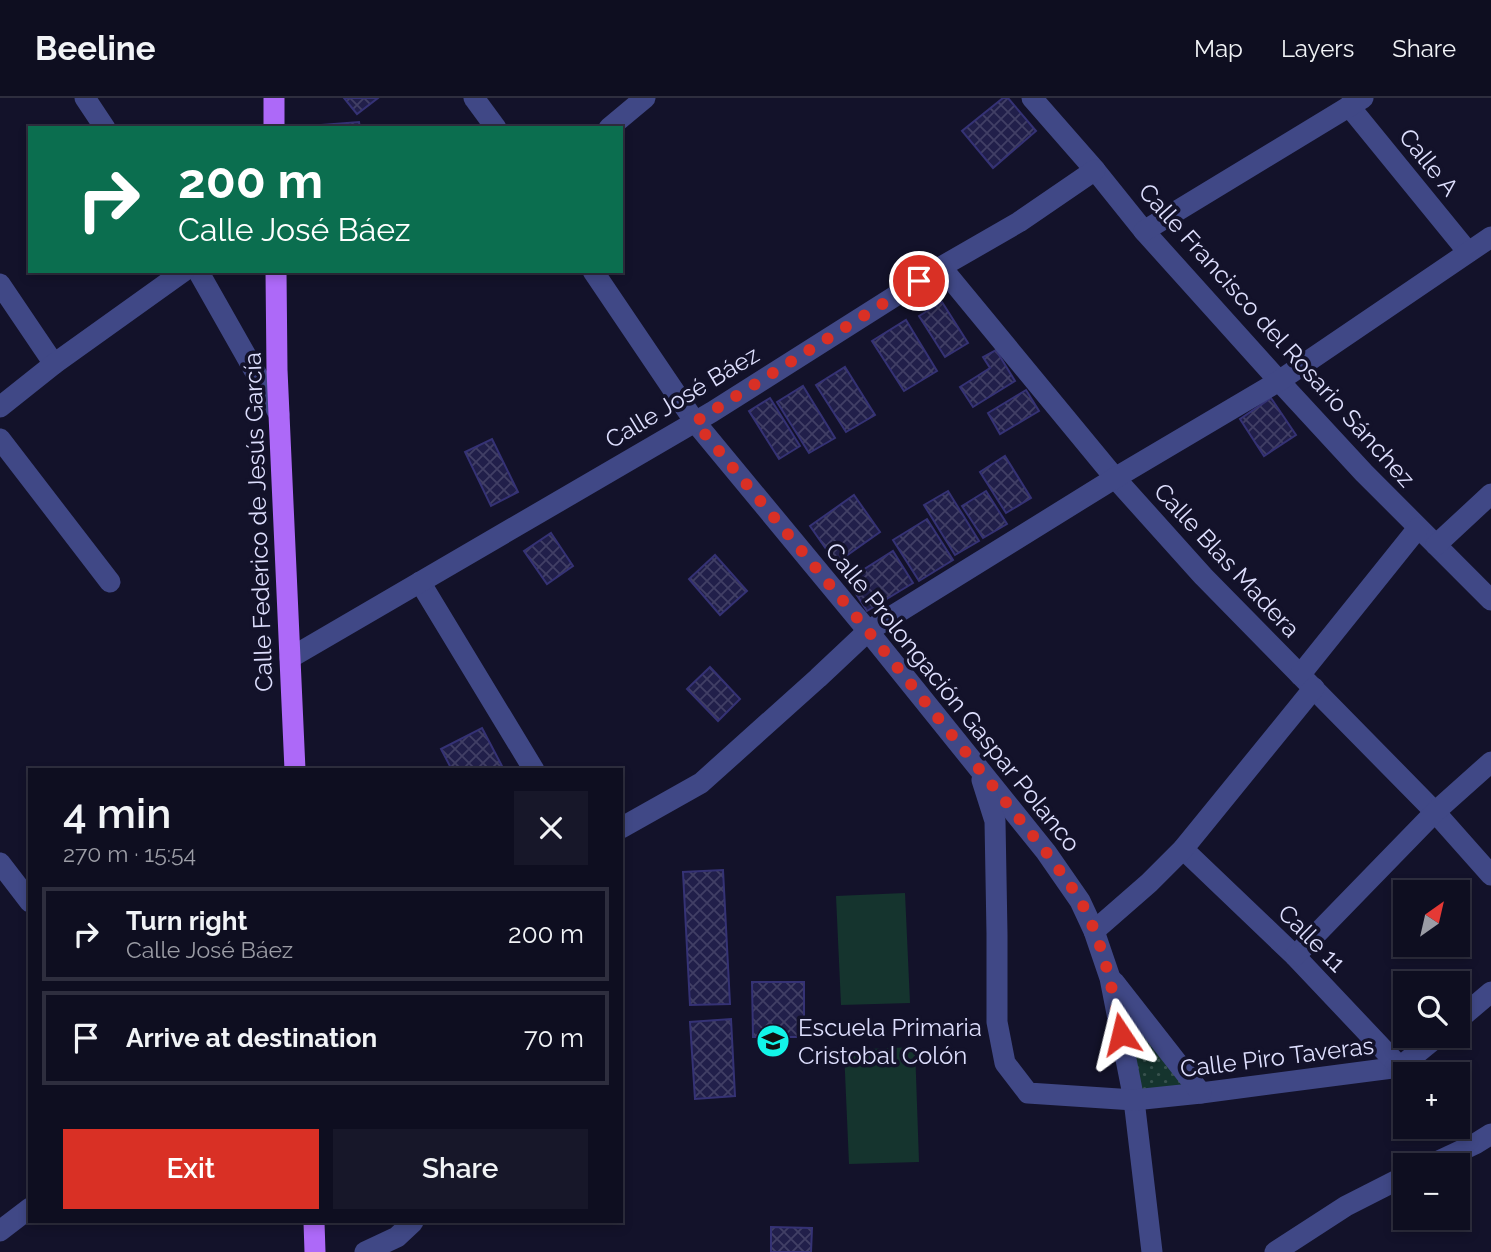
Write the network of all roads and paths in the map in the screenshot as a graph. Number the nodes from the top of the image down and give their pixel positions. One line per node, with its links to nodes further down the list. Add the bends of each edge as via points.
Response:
1 (85, 98): 7 (street)
2 (474, 98): 9 (street)
3 (645, 98): 10 (street)
4 (1032, 98): 11 (street, Calle Francisco del Rosario Sánchez)
5 (276, 99): 8 (main road)
6 (1356, 102): 12 (street); 14 (street, Calle A)
7 (104, 126)
8 (274, 126)
9 (495, 126)
10 (611, 126)
11 (1095, 170): 12 (street, Calle Francisco del Rosario Sánchez); 15 (street, Calle José Báez)
12 (1144, 230): 22 (street, Calle Francisco del Rosario Sánchez)
13 (1491, 237): 14 (street)
14 (1468, 252): 22 (street)
15 (941, 267): 25 (street, Calle José Báez); 27 (street, Calle Blas Madera)
16 (181, 273): 21 (street)
17 (199, 273): 24 (street)
18 (276, 273): 24 (main road, Calle Federico de Jesús García)
19 (594, 273): 25 (street, Calle Prolongación Gaspar Polanco)
20 (0, 284): 21 (street)
21 (54, 364): 23 (street)
22 (1279, 381): 27 (street); 29 (street, Calle Francisco del Rosario Sánchez)
23 (0, 407)
24 (279, 414): 35 (main road, Calle Federico de Jesús García)
25 (695, 422): 32 (street, Calle José Báez); 34 (street, Calle Prolongación Gaspar Polanco)
26 (0, 439): 31 (street)
27 (1115, 478): 34 (street); 36 (street, Calle Blas Madera)
28 (1491, 494): 30 (street)
29 (1418, 528): 30 (street, Calle Francisco del Rosario Sánchez); 36 (street)
30 (1436, 545): 33 (street, Calle Francisco del Rosario Sánchez)
31 (110, 582)
32 (420, 582): 35 (street, Calle José Báez); 39 (street)
33 (1491, 600)
34 (868, 631): 40 (street, Calle Prolongación Gaspar Polanco); 42 (street, via 701,783)
35 (290, 658): 38 (main road, Calle Federico de Jesús García)
36 (1307, 681): 41 (street, Calle Blas Madera); 43 (street)
37 (1491, 762): 41 (street)
38 (295, 768)
39 (533, 768)
40 (978, 768): 47 (street, Calle Prolongación Gaspar Polanco, via 1046,852 1080,901); 57 (street, Calle Piro Taveras, via 995,821 997,1022 1004,1063 1028,1093)
41 (1435, 812): 44 (street, Calle Blas Madera); 48 (street)
42 (623, 827)
43 (1184, 849): 47 (street); 48 (street, Calle 11)
44 (1491, 875)
45 (4, 877): 46 (street)
46 (28, 900)
47 (1094, 931): 49 (street, Calle Prolongación Gaspar Polanco)
48 (1294, 956): 53 (street, Calle 11)
49 (1110, 978): 56 (street); 57 (street, Calle Prolongación Gaspar Polanco)
50 (1491, 992): 51 (street)
51 (1470, 1010)
52 (1423, 1048): 54 (street, Calle Piro Taveras)
53 (1395, 1062)
54 (1406, 1062)
55 (1393, 1068): 56 (street, Calle Piro Taveras)
56 (1201, 1093): 57 (street, Calle Piro Taveras)
57 (1134, 1100): 67 (street, Calle Prolongación Gaspar Polanco)
58 (1491, 1134): 59 (street)
59 (1456, 1153)
60 (1393, 1183): 68 (street, via 1346,1206)
61 (28, 1210): 64 (street)
62 (314, 1223): 65 (main road)
63 (411, 1223): 66 (street, via 397,1237)
64 (0, 1231)
65 (315, 1252)
66 (365, 1252)
67 (1152, 1252)
68 (1275, 1252)

